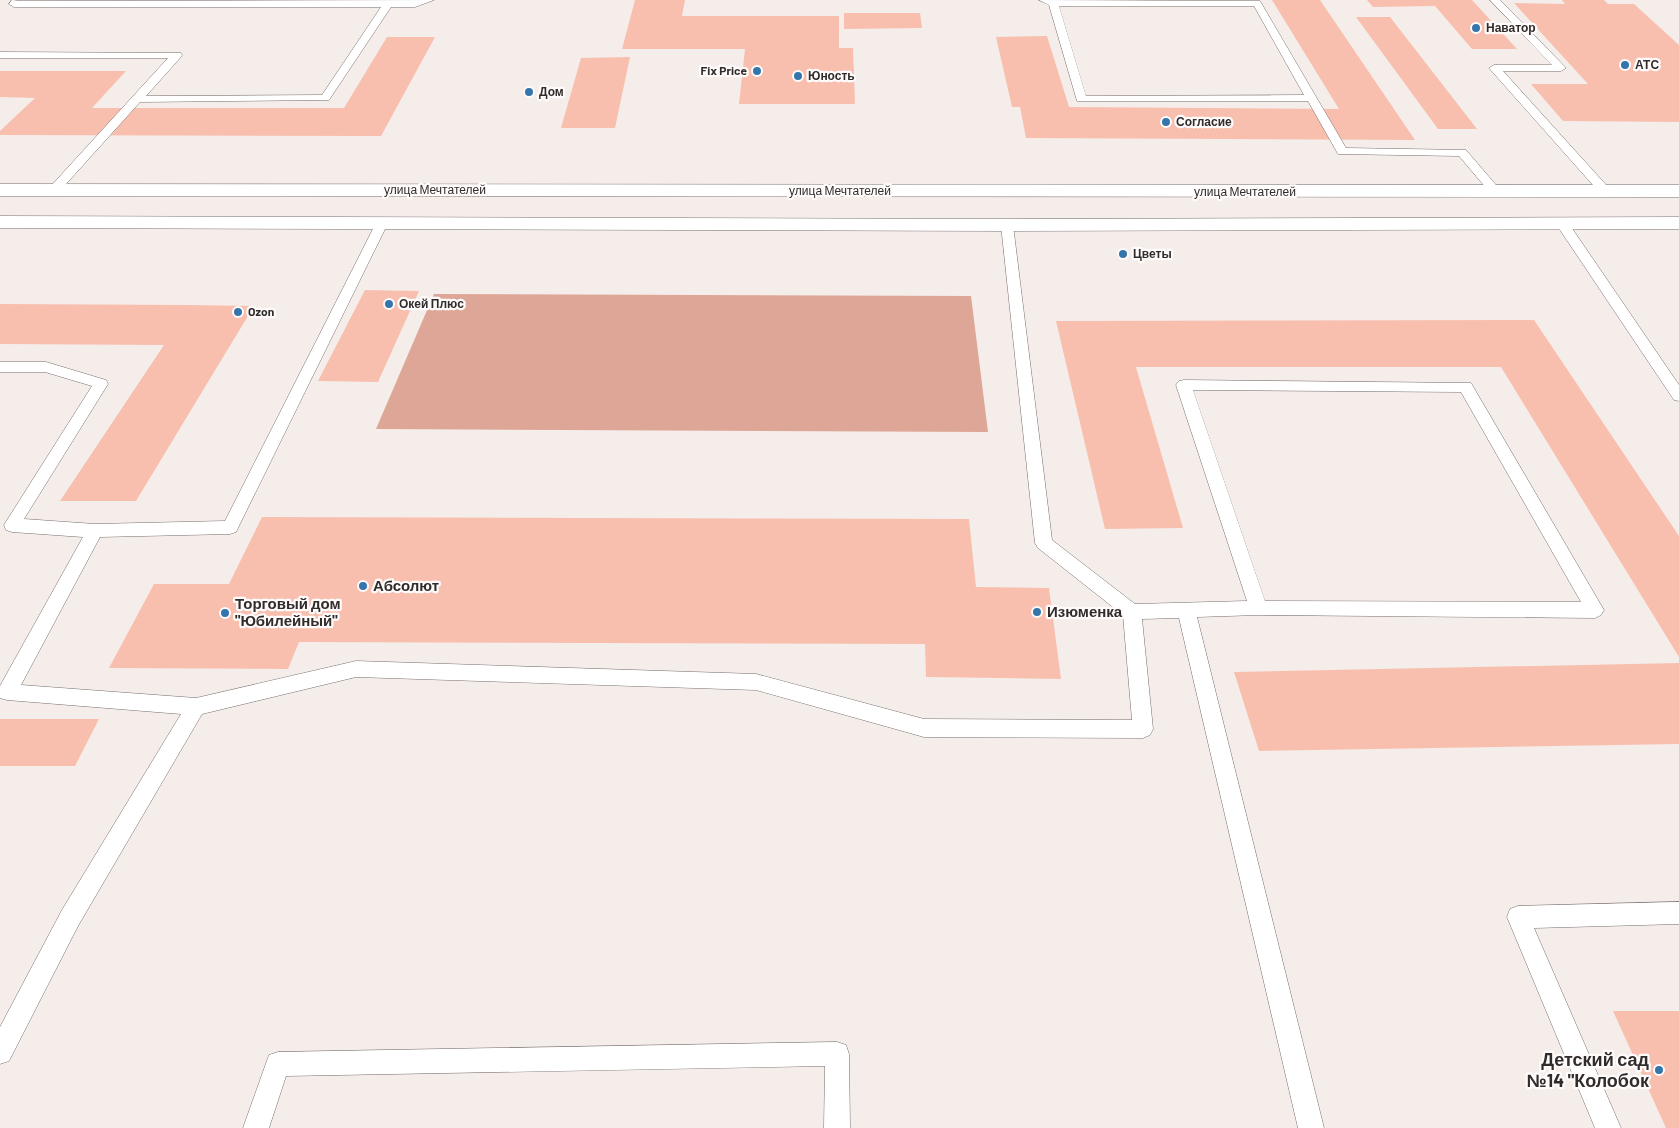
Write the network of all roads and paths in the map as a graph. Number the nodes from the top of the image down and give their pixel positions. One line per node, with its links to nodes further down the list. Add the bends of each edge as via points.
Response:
1 (17, 0): 5 (lane, via 14,4)
2 (429, 0): 5 (lane, via 415,4)
3 (1495, 0): 11 (lane, via 1561,68 1494,68)
4 (1048, 1): 7 (lane, via 1257,3); 7 (lane, via 1081,100)
5 (388, 4): 8 (lane, via 325,98)
6 (0, 55): 8 (lane, via 177,55)
7 (1311, 98): 13 (lane, via 1342,152 1462,152)
8 (136, 99): 10 (lane)
9 (0, 190): 10 (street, улица Мечтателей)
10 (54, 190): 13 (street, улица Мечтателей)
11 (1604, 190): 12 (street, улица Мечтателей); 13 (street, улица Мечтателей)
12 (1679, 191)
13 (1496, 192)
14 (0, 222): 15 (street)
15 (382, 223): 18 (street); 21 (lane, via 230,527)
16 (1679, 223): 17 (street)
17 (1562, 224): 18 (street); 20 (lane)
18 (1008, 225): 24 (lane, via 1044,543)
19 (0, 367): 21 (lane, via 46,367 101,384 12,525)
20 (1679, 396)
21 (95, 531): 25 (lane, via 6,692)
22 (1258, 608): 22 (lane, via 1307,608 1595,610 1466,387 1184,386); 23 (lane)
23 (1186, 610): 24 (lane); 30 (lane)
24 (1132, 612): 25 (lane, via 1143,729 924,728 756,682 356,669)
25 (196, 708): 27 (lane, via 70,918)
26 (1679, 913): 31 (lane, via 1518,917)
27 (0, 1052)
28 (256, 1128): 29 (lane, via 278,1064 837,1054)
29 (837, 1128)
30 (1311, 1128)
31 (1608, 1128)

